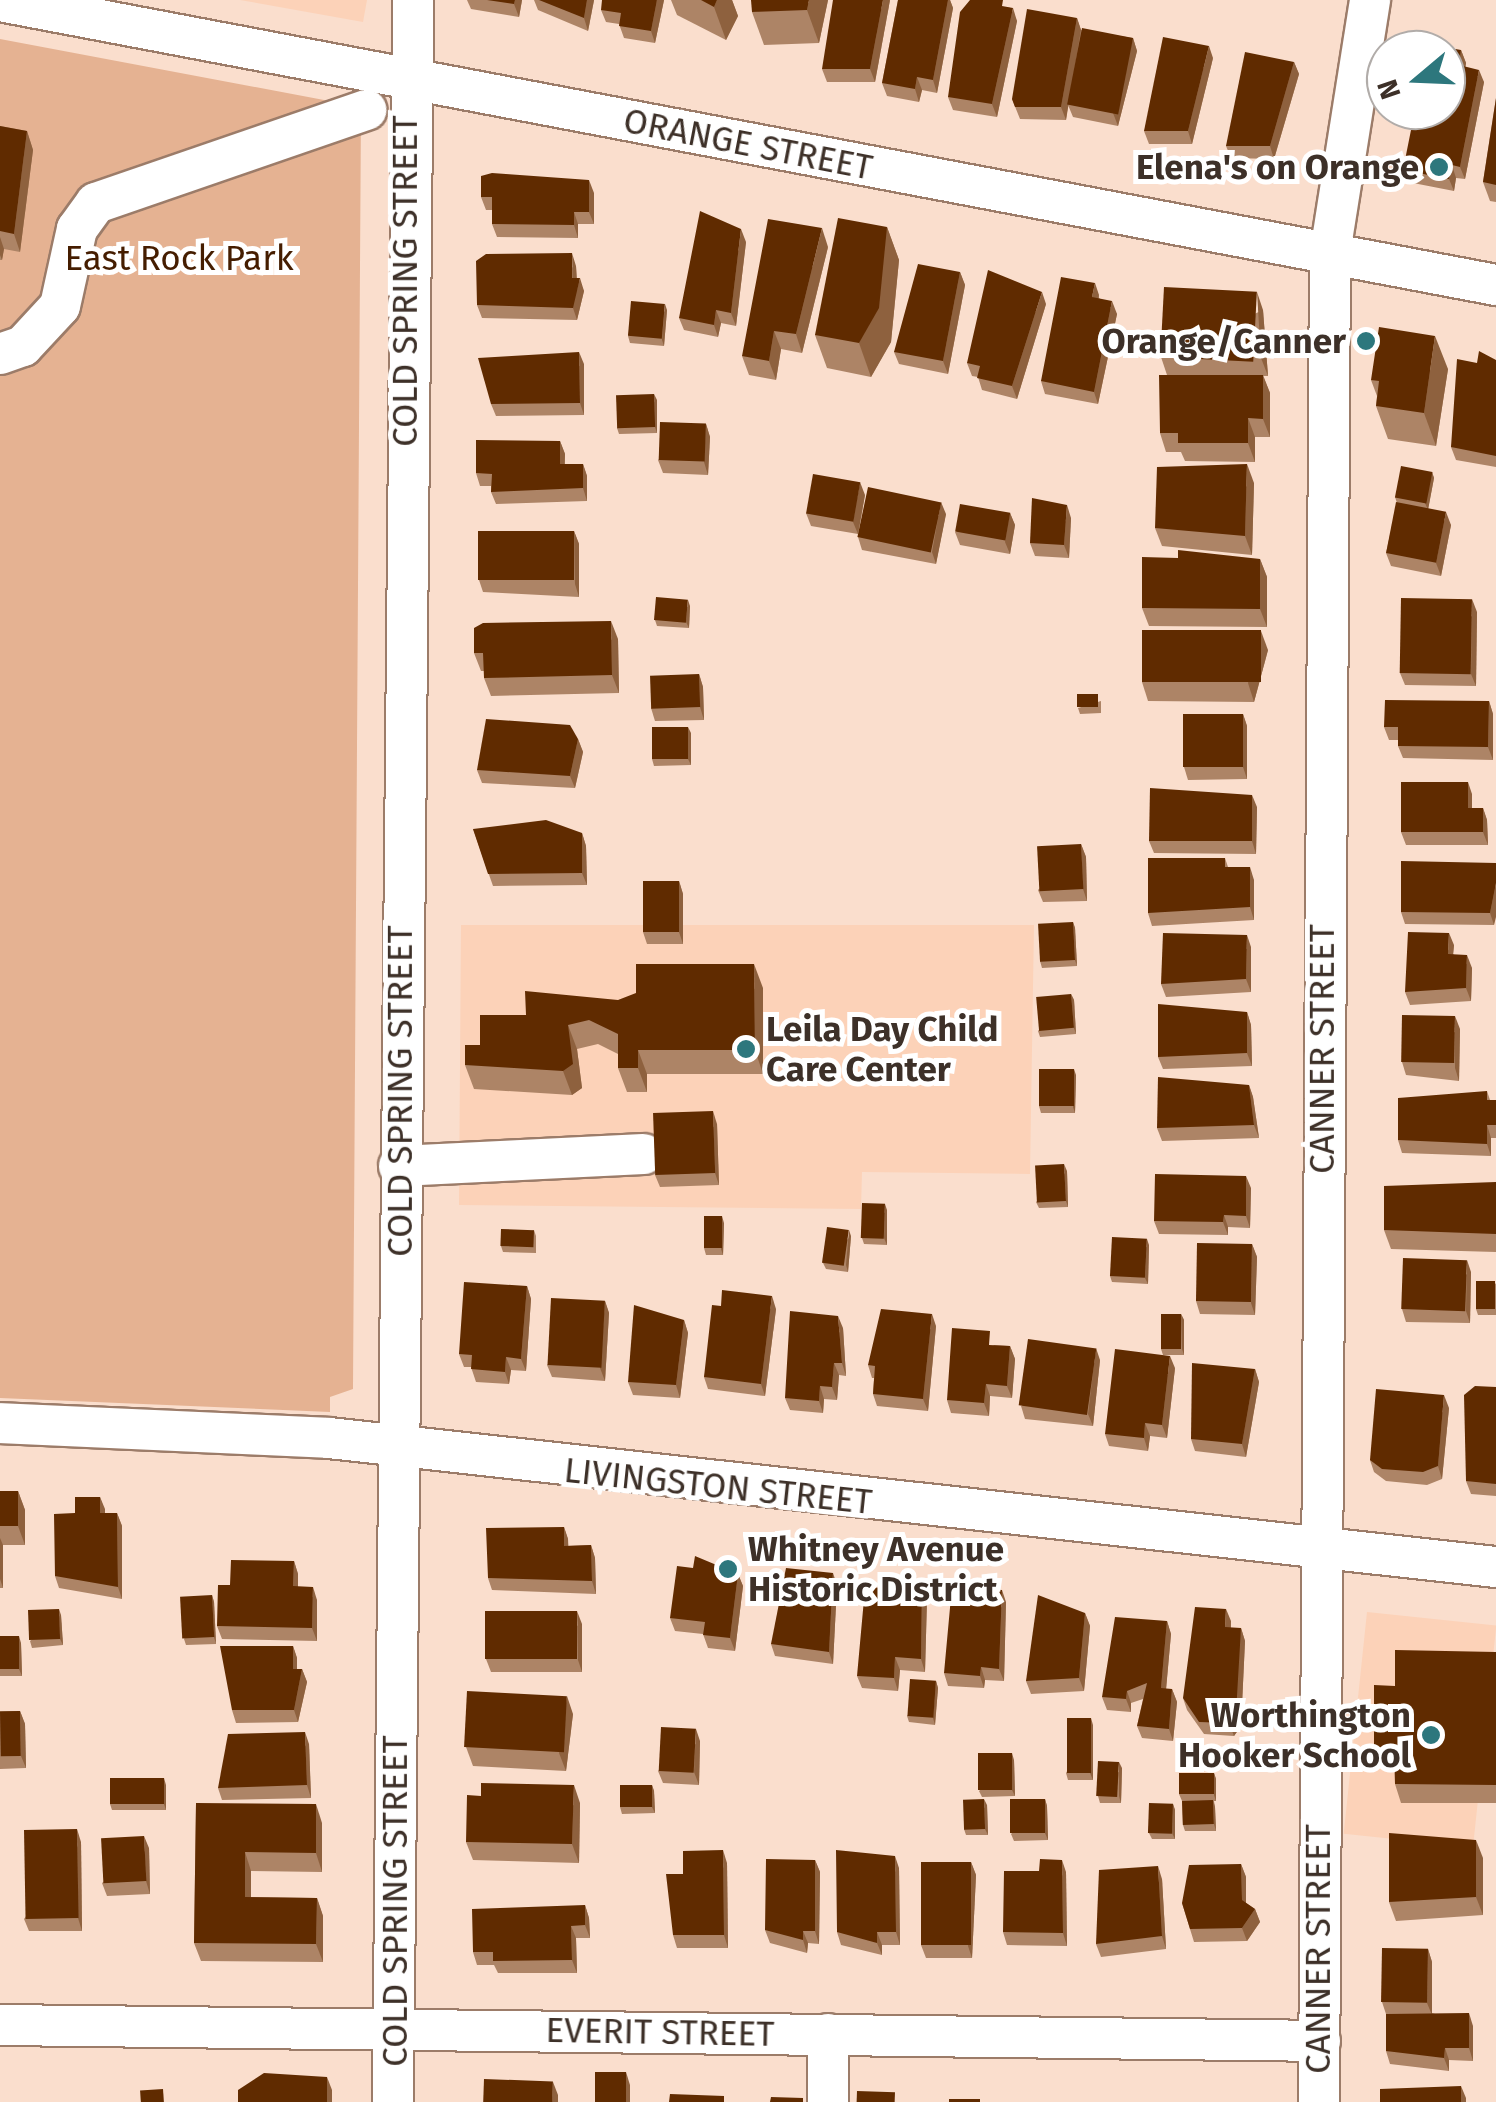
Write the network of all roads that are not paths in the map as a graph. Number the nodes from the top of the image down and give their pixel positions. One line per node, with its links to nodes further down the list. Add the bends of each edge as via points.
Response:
1 (413, 0): 4 (street, COLD SPRING STREET)
2 (1370, 0): 6 (street, CANNER STREET)
3 (0, 1): 4 (street, ORANGE STREET)
4 (407, 79): 6 (street, ORANGE STREET); 10 (street, COLD SPRING STREET)
5 (366, 110): 8 (street, via 96,203 76,228 60,306 24,346)
6 (1330, 253): 7 (street, ORANGE STREET); 13 (street, CANNER STREET)
7 (1496, 284)
8 (0, 354)
9 (644, 1154): 10 (street)
10 (399, 1166): 12 (street, COLD SPRING STREET)
11 (0, 1424): 12 (street, LIVINGSTON STREET, via 253,1432)
12 (398, 1449): 13 (street, LIVINGSTON STREET); 16 (street, COLD SPRING STREET)
13 (1320, 1549): 14 (street, LIVINGSTON STREET); 18 (street, CANNER STREET)
14 (1496, 1567)
15 (0, 2025): 16 (street, EVERIT STREET)
16 (394, 2028): 17 (street, EVERIT STREET); 19 (street, COLD SPRING STREET)
17 (828, 2034): 18 (street, EVERIT STREET); 20 (street)
18 (1320, 2041): 21 (street, CANNER STREET)
19 (393, 2102)
20 (828, 2102)
21 (1319, 2102)

